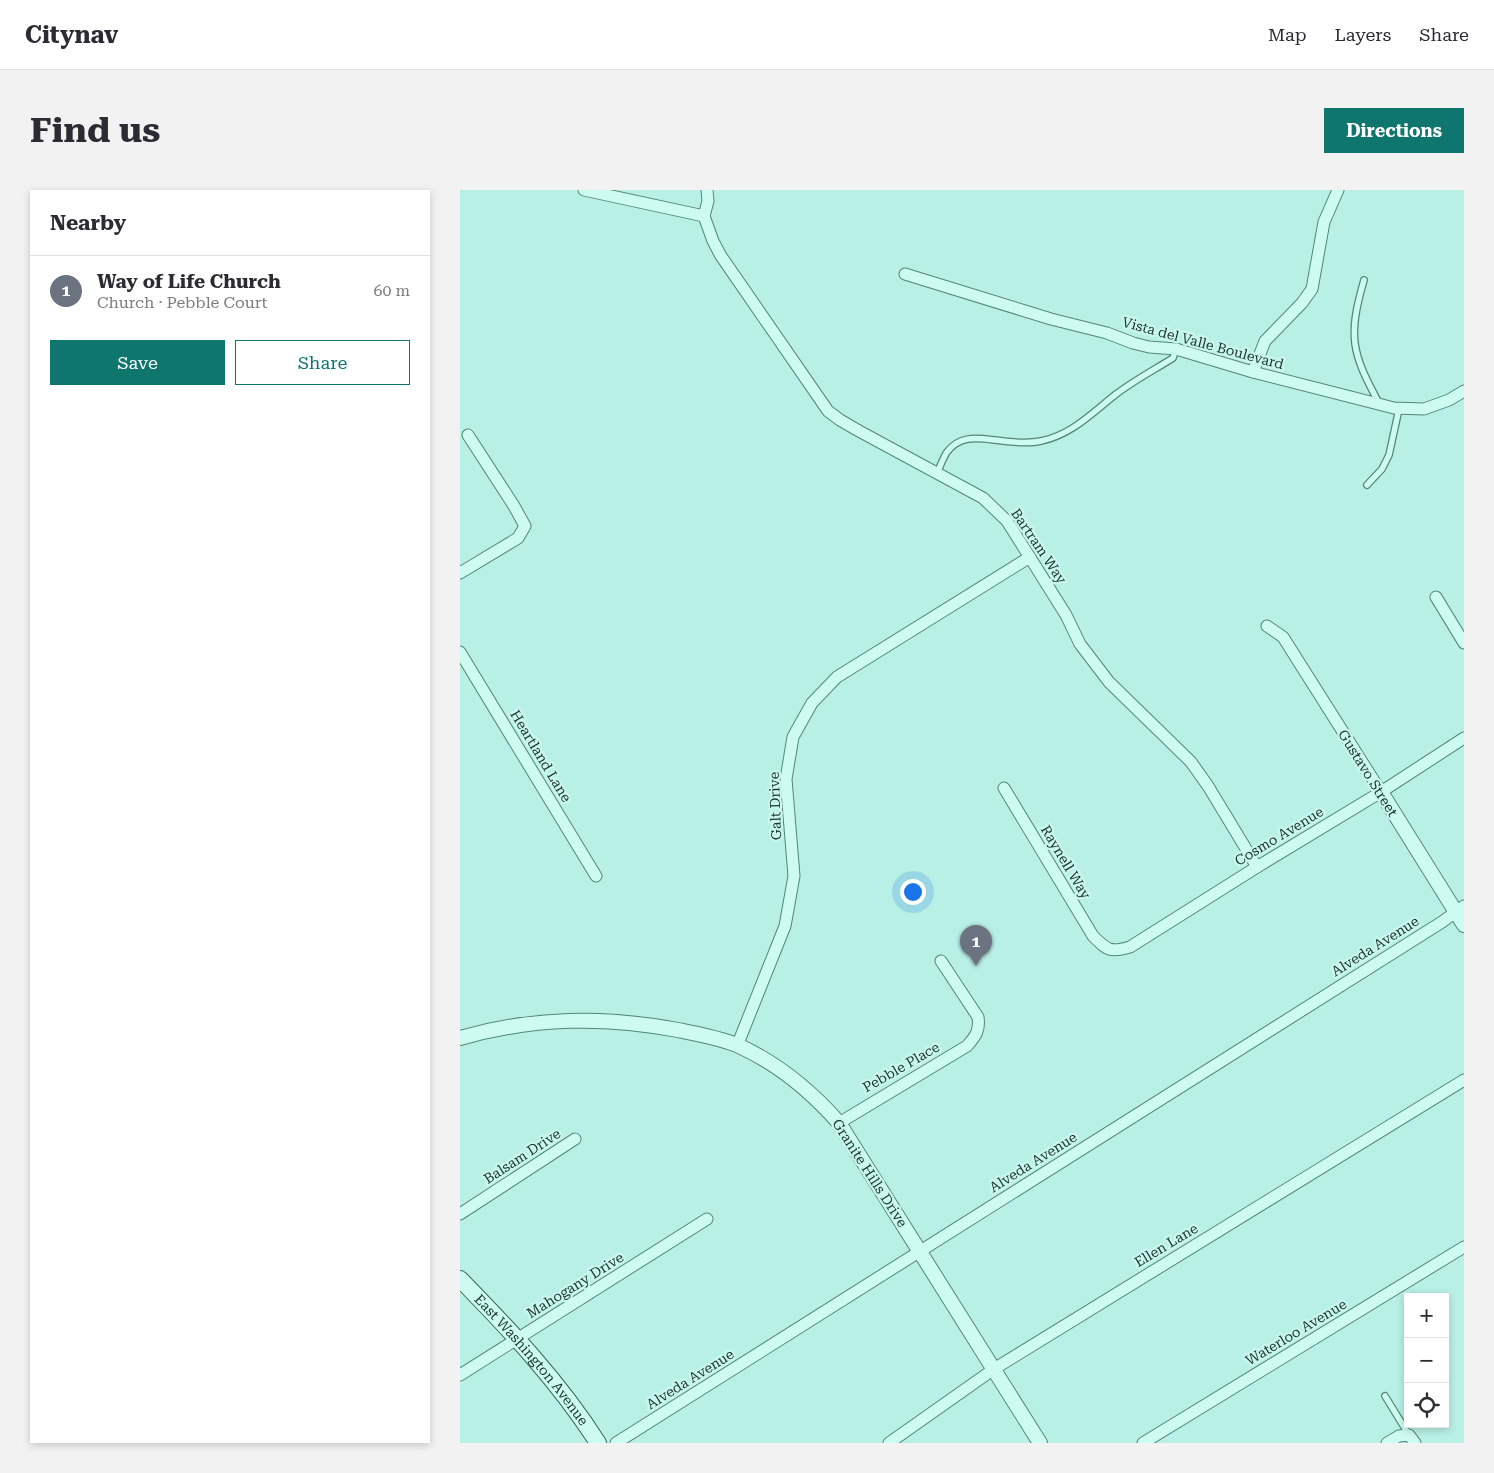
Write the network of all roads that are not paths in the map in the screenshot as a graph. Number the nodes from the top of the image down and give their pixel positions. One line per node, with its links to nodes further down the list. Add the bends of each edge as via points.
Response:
1 (584, 190): 4 (street)
2 (708, 190): 4 (street)
3 (1338, 190): 8 (street, via 1324,222 1312,289 1302,304 1265,341)
4 (704, 216): 13 (street, Bartram Way, via 721,256 828,411)
5 (905, 274): 7 (street, Vista del Valle Boulevard, via 1133,343)
6 (1364, 280): 10 (lane, via 1353,325 1354,348 1362,372)
7 (1176, 350): 8 (street, Vista del Valle Boulevard); 13 (lane, via 1173,358 1116,394 1071,429 1039,441 967,438 946,453)
8 (1253, 372): 10 (street, Vista del Valle Boulevard)
9 (1464, 391): 11 (street, Vista del Valle Boulevard, via 1424,409)
10 (1380, 405): 11 (street, Vista del Valle Boulevard)
11 (1399, 409): 14 (lane, via 1389,455 1382,469)
12 (468, 435): 16 (street, via 525,526 518,538)
13 (937, 474): 15 (street, Bartram Way, via 983,498 1007,521)
14 (1367, 485)
15 (1030, 558): 24 (street, Bartram Way, via 1080,644 1109,682 1191,762); 31 (street, Galt Drive, via 837,677 812,703 793,737 786,779 794,876 785,926)
16 (460, 573)
17 (1436, 598): 19 (street)
18 (1267, 626): 23 (street, Gustavo Street, via 1283,637)
19 (1464, 643)
20 (460, 652): 25 (street, Heartland Lane)
21 (1464, 738): 23 (street, Cosmo Avenue)
22 (1004, 788): 28 (street, Raynell Way, via 1093,936)
23 (1380, 792): 24 (street, Cosmo Avenue); 26 (street, Gustavo Street)
24 (1257, 867): 28 (street, Cosmo Avenue, via 1130,947 1117,951)
25 (596, 876)
26 (1460, 909): 27 (street, Gustavo Street); 38 (street, Alveda Avenue)
27 (1464, 925)
28 (1106, 949)
29 (941, 961): 33 (street, Pebble Place, via 978,1017 977,1035 967,1046)
30 (460, 1038): 31 (street, Granite Hills Drive, via 538,1023 580,1020 652,1025)
31 (737, 1046): 33 (street, Granite Hills Drive, via 793,1078)
32 (1464, 1080): 41 (street, Ellen Lane)
33 (839, 1123): 38 (street, Granite Hills Drive)
34 (575, 1139): 35 (street, Balsam Drive)
35 (460, 1214)
36 (707, 1219): 40 (street, Mahogany Drive)
37 (1464, 1247): 49 (street, Waterloo Avenue)
38 (920, 1251): 41 (street, Granite Hills Drive); 46 (street, Alveda Avenue)
39 (460, 1279): 40 (main road, East Washington Avenue)
40 (518, 1339): 42 (street, Mahogany Drive); 45 (main road, East Washington Avenue)
41 (994, 1369): 47 (street, Ellen Lane); 48 (street, Granite Hills Drive)
42 (460, 1376)
43 (1385, 1396): 44 (lane)
44 (1412, 1439): 50 (street, via 1398,1436)
45 (598, 1443)
46 (616, 1443)
47 (889, 1443)
48 (1040, 1443)
49 (1143, 1443)
50 (1387, 1443)

